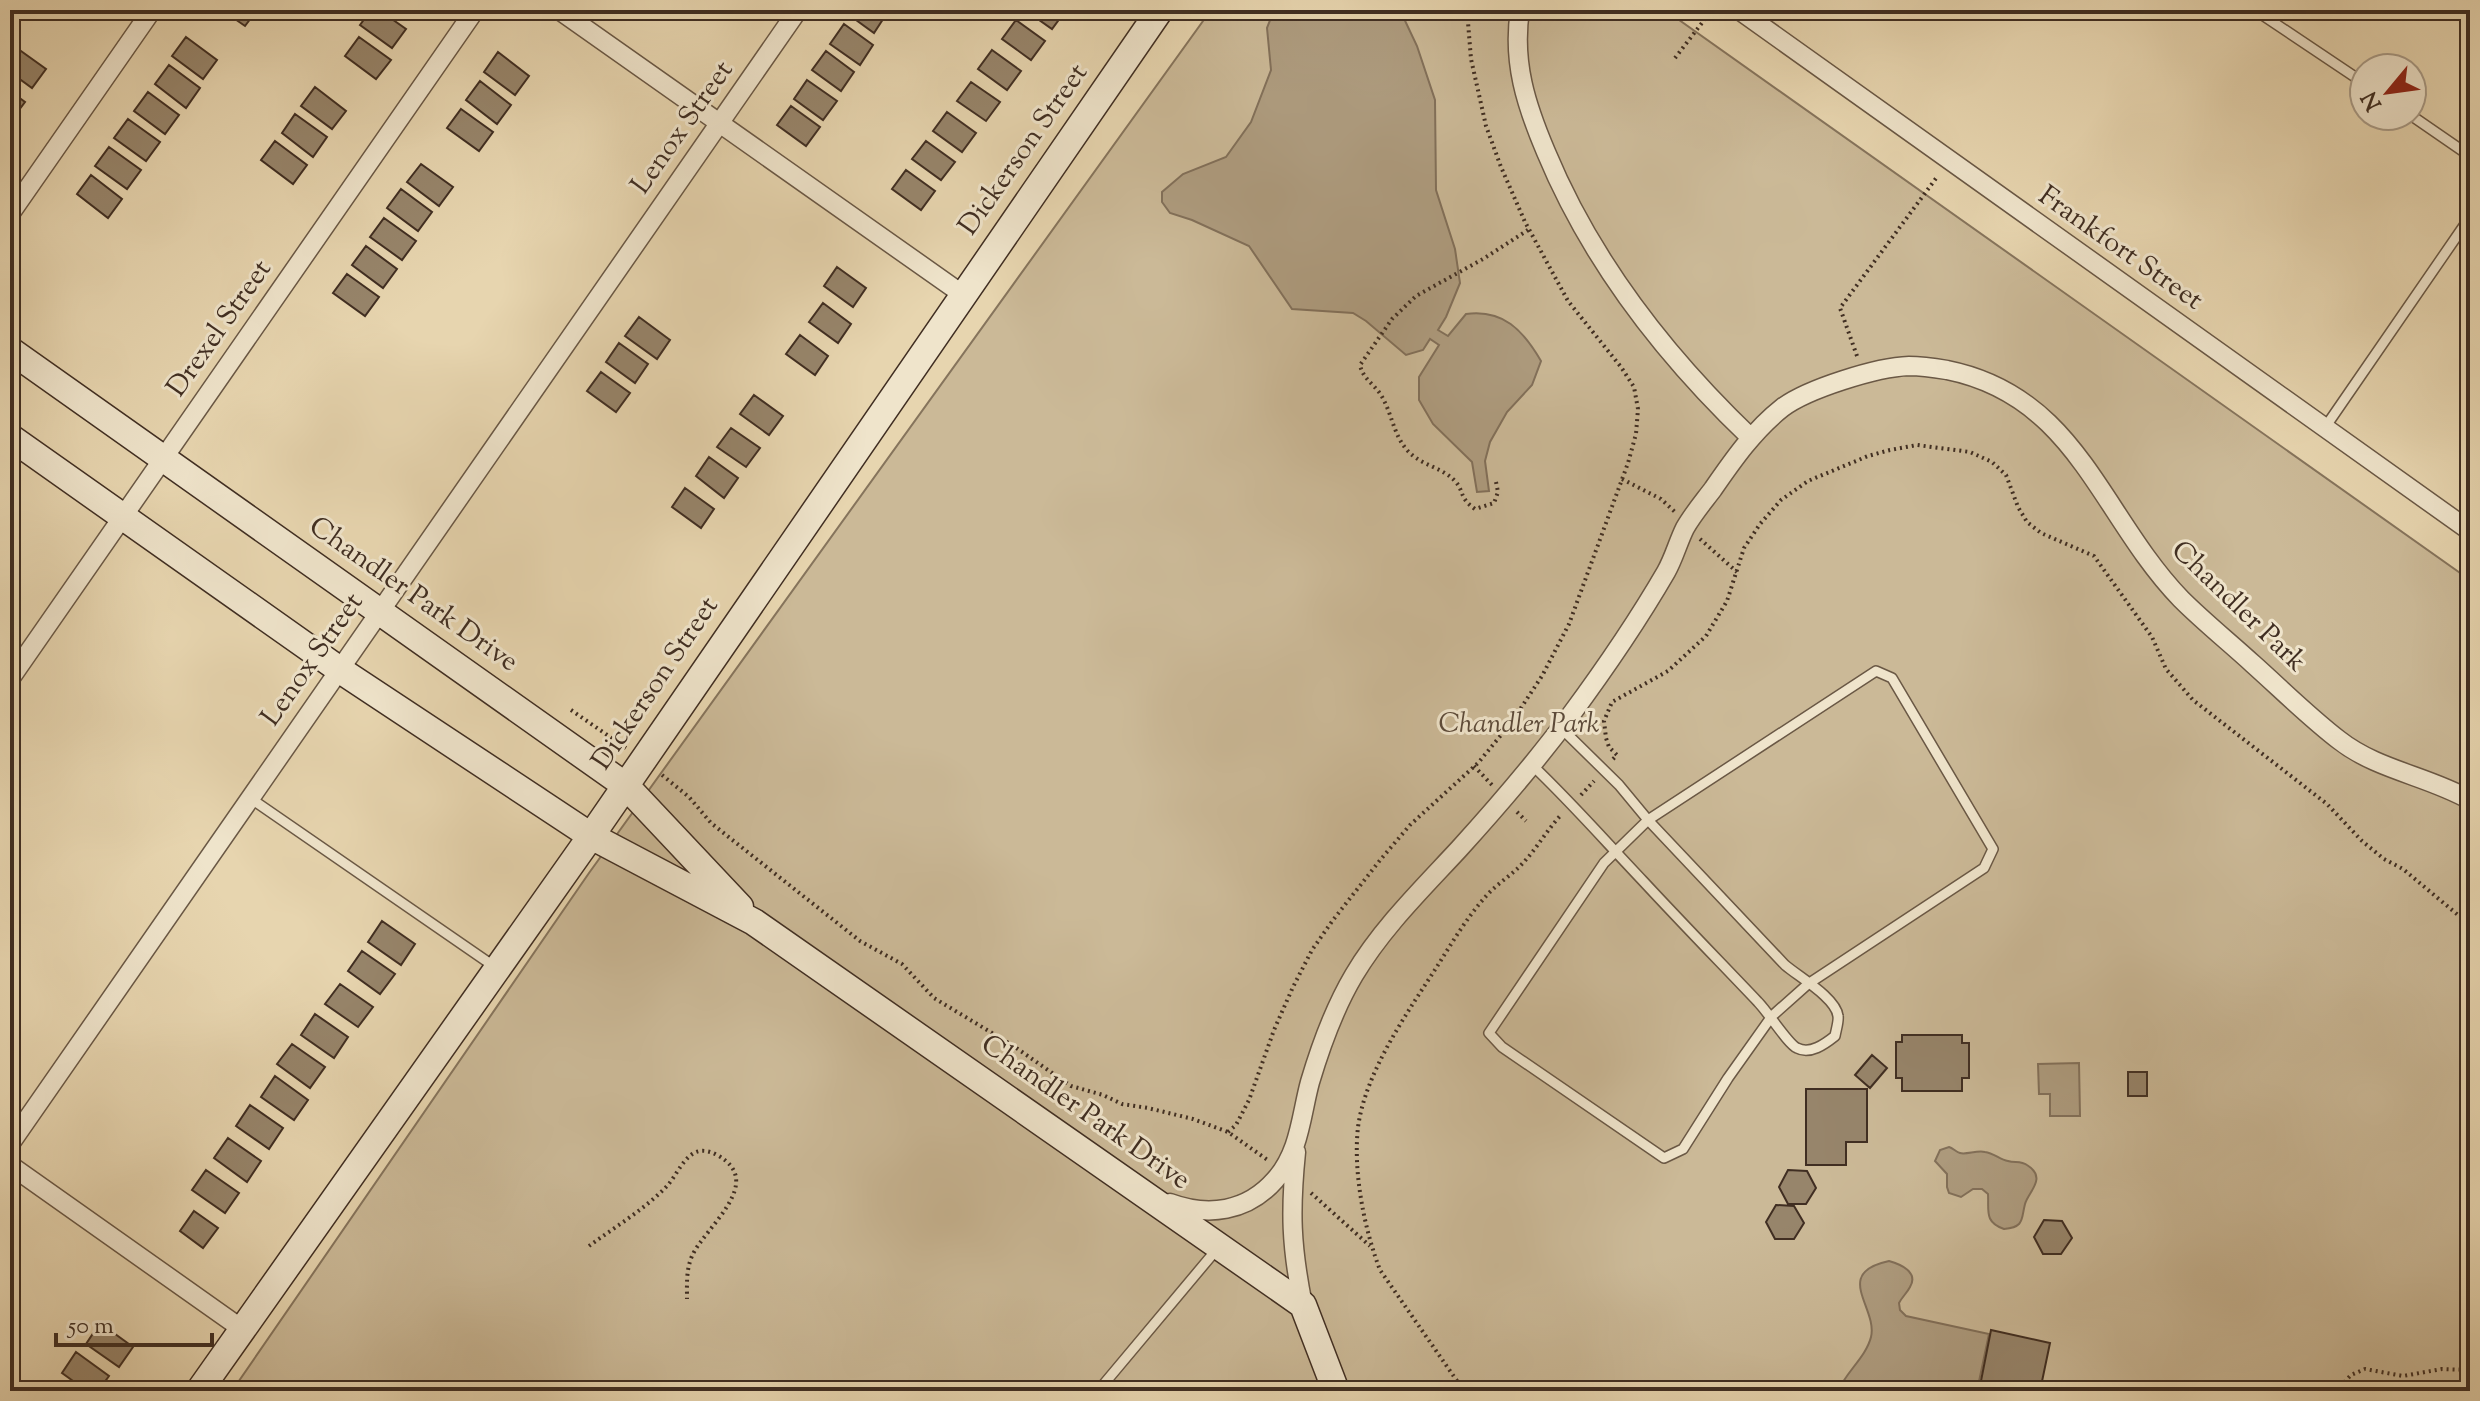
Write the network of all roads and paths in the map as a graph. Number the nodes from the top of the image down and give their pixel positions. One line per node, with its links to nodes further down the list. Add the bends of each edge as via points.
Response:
1 (152, 10): 17 (street)
2 (475, 10): 26 (street, Drexel Street)
3 (559, 10): 13 (street)
4 (798, 10): 13 (street, Lenox Street)
5 (1160, 10): 20 (street, Dickerson Street)
6 (1467, 10): 19 (path, via 1486,126)
7 (1520, 10): 25 (street, via 1517,53 1528,111 1584,230 1654,336)
8 (1739, 10): 23 (street, Frankfort Street)
9 (2255, 10): 12 (lane)
10 (1708, 15): 11 (path)
11 (1675, 58)
12 (2348, 72)
13 (720, 123): 20 (street); 30 (street, Lenox Street)
14 (2428, 127): 15 (lane)
15 (2470, 156)
16 (1937, 177): 22 (path, via 1840,308)
17 (10, 214)
18 (2470, 217): 23 (lane)
19 (1529, 230): 27 (path, via 1416,296 1392,319 1360,365 1381,393 1397,437 1419,461 1455,482 1464,502 1475,509 1494,503); 50 (path, via 1568,301 1634,387 1638,409 1628,463 1569,624 1542,676 1478,763 1410,825 1312,950 1274,1030 1249,1100)
20 (962, 294): 35 (street, Dickerson Street)
21 (10, 350): 26 (street, Chandler Park Drive)
22 (1863, 375): 25 (street, Chandler Park, via 1783,408); 40 (street, Chandler Park, via 1908,366 1946,370 2010,393 2039,413 2065,437 2125,529 2181,598 2315,720 2357,753)
23 (2324, 429): 29 (street, Frankfort Street)
24 (10, 437): 28 (street, Chandler Park Drive)
25 (1751, 438): 34 (street, Chandler Park, via 1686,526 1638,618)
26 (163, 459): 28 (street, Drexel Street); 30 (street, Chandler Park Drive)
27 (1496, 482)
28 (123, 517): 31 (street, Chandler Park Drive); 32 (street, Drexel Street)
29 (2470, 531)
30 (381, 611): 31 (street, Lenox Street); 38 (street, Chandler Park Drive)
31 (340, 670): 39 (street, Lenox Street); 43 (street, Chandler Park Drive)
32 (10, 679)
33 (571, 710): 35 (path)
34 (1561, 728): 36 (street, Chandler Park); 37 (lane)
35 (643, 761): 38 (street, Dickerson Street); 50 (path, via 675,784 711,823 860,941 902,964 934,998 1071,1086)
36 (1532, 765): 41 (lane); 53 (street, Chandler Park, via 1397,917 1356,972 1310,1082)
37 (1603, 771): 41 (path); 42 (lane); 46 (path, via 1617,755 1609,747 1604,721 1612,702 1668,671 1706,636 1727,601 1744,548 1781,500 1808,481 1890,450 1917,445 1970,452 2006,475 2027,522 2094,556 2152,637 2166,669 2193,700)
38 (626, 786): 43 (street, Dickerson Street); 45 (street, Chandler Park Drive)
39 (250, 798): 47 (lane); 51 (street, Lenox Street)
40 (2470, 800)
41 (1572, 803): 44 (lane); 57 (path, via 1522,864 1478,906 1395,1033 1372,1081 1358,1128 1359,1179)
42 (1648, 820): 44 (lane); 48 (lane); 48 (lane, via 1876,671 1892,678 1993,849 1984,868)
43 (591, 836): 45 (street, Chandler Park Drive); 47 (street, Dickerson Street)
44 (1615, 850): 49 (lane); 49 (lane, via 1489,1033 1502,1047 1664,1158 1683,1149)
45 (754, 922): 54 (street, Chandler Park Drive)
46 (2470, 925)
47 (497, 969): 60 (street, Dickerson Street)
48 (1808, 984): 49 (lane); 49 (lane, via 1827,995 1838,1014 1835,1036 1801,1051 1790,1045)
49 (1772, 1016)
50 (1228, 1132): 53 (path)
51 (10, 1144)
52 (10, 1165): 60 (street)
53 (1287, 1175): 54 (street, Chandler Park, via 1237,1206 1215,1211 1193,1212); 57 (path); 59 (street, Chandler Park)
54 (1146, 1195): 56 (street, Chandler Park Drive)
55 (589, 1246): 58 (path, via 667,1186 691,1154 714,1153 733,1170 735,1194 693,1254 687,1268)
56 (1219, 1246): 59 (street, Chandler Park Drive); 63 (lane)
57 (1371, 1248): 65 (path, via 1392,1290)
58 (687, 1299)
59 (1303, 1305): 64 (street)
60 (242, 1329): 62 (street, Dickerson Street)
61 (2470, 1370): 66 (path, via 2403,1376 2365,1369)
62 (199, 1391)
63 (1098, 1391)
64 (1336, 1391)
65 (1464, 1391)
66 (2336, 1391)

